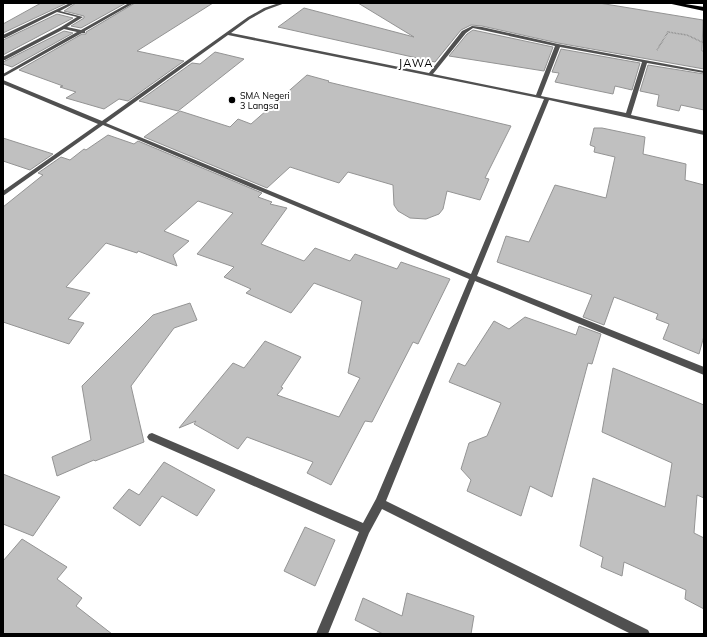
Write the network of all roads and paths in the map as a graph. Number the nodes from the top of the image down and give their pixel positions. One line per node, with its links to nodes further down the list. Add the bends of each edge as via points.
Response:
1 (72, 3): 6 (street)
2 (132, 3): 8 (street)
3 (282, 3): 9 (street, via 258,13)
4 (670, 3): 5 (main road)
5 (704, 8)
6 (56, 11): 7 (street, via 81,17); 10 (street)
7 (63, 28): 8 (street); 13 (street)
8 (84, 32): 18 (street)
9 (229, 34): 17 (street); 22 (street)
10 (3, 37)
11 (704, 43): 15 (path, via 688,35 668,32 659,45)
12 (558, 45): 14 (street); 17 (street, via 482,28 469,28); 20 (street)
13 (3, 59)
14 (645, 61): 15 (street); 21 (street)
15 (654, 62): 16 (street)
16 (704, 72)
17 (430, 75): 20 (street)
18 (3, 76)
19 (3, 82): 22 (street)
20 (543, 98): 21 (street); 25 (street)
21 (628, 116): 23 (street)
22 (103, 123): 24 (street); 25 (street)
23 (704, 133)
24 (3, 194)
25 (472, 277): 26 (street); 28 (street)
26 (704, 371)
27 (152, 437): 29 (street)
28 (380, 503): 29 (street); 31 (street)
29 (365, 529): 30 (street)
30 (322, 634)
31 (644, 634)

